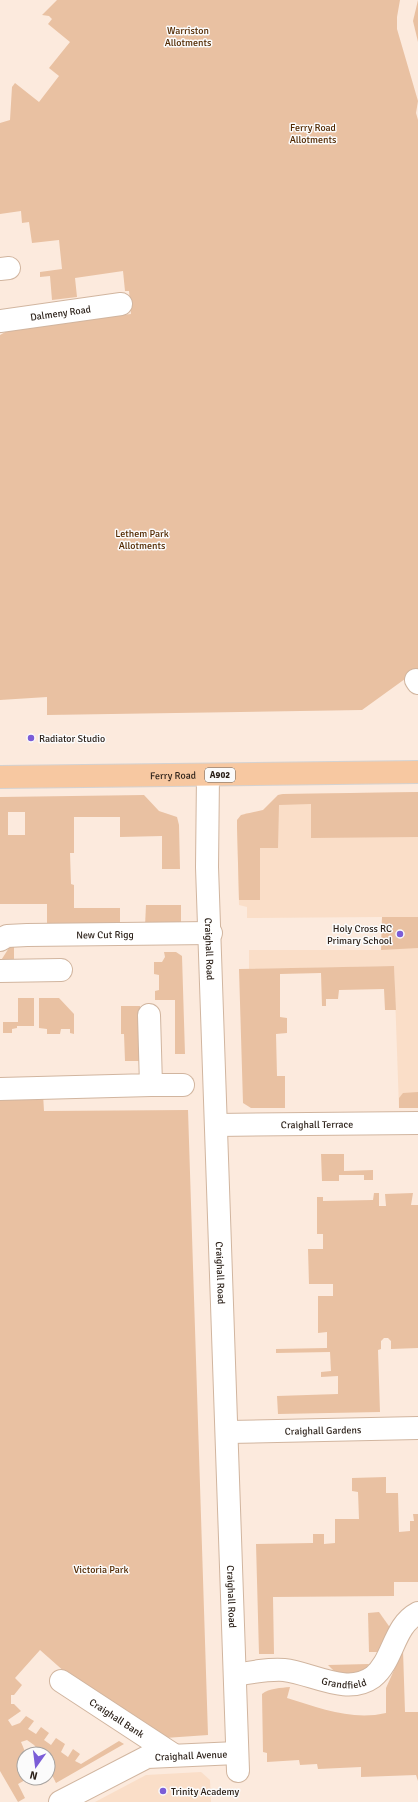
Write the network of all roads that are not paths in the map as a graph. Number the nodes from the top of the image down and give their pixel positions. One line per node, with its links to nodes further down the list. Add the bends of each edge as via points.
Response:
1 (121, 304): 2 (street, Dalmeny Road)
2 (0, 321)
3 (418, 772): 4 (main road, Ferry Road / A902)
4 (208, 775): 5 (main road, Ferry Road / A902); 6 (street, Craighall Road, via 207,844)
5 (0, 777)
6 (211, 933): 7 (street, New Cut Rigg, via 26,935 7,936); 15 (street, Craighall Road)
7 (0, 940)
8 (61, 970): 9 (street)
9 (0, 971)
10 (150, 1015): 11 (street)
11 (151, 1085): 12 (street); 13 (street)
12 (183, 1085)
13 (0, 1089)
14 (418, 1123): 15 (street, Craighall Terrace)
15 (216, 1124): 17 (street, Craighall Road)
16 (418, 1428): 17 (street, Craighall Gardens)
17 (228, 1432): 19 (street, Craighall Road)
18 (418, 1613): 19 (street, Grandfield, via 404,1624 377,1672 365,1681 347,1684 284,1670)
19 (236, 1675): 22 (street, Craighall Road)
20 (61, 1681): 21 (street, Craighall Bank)
21 (174, 1755): 22 (street, Craighall Avenue); 23 (street, Craighall Avenue, via 141,1759)
22 (237, 1758)
23 (60, 1802)

